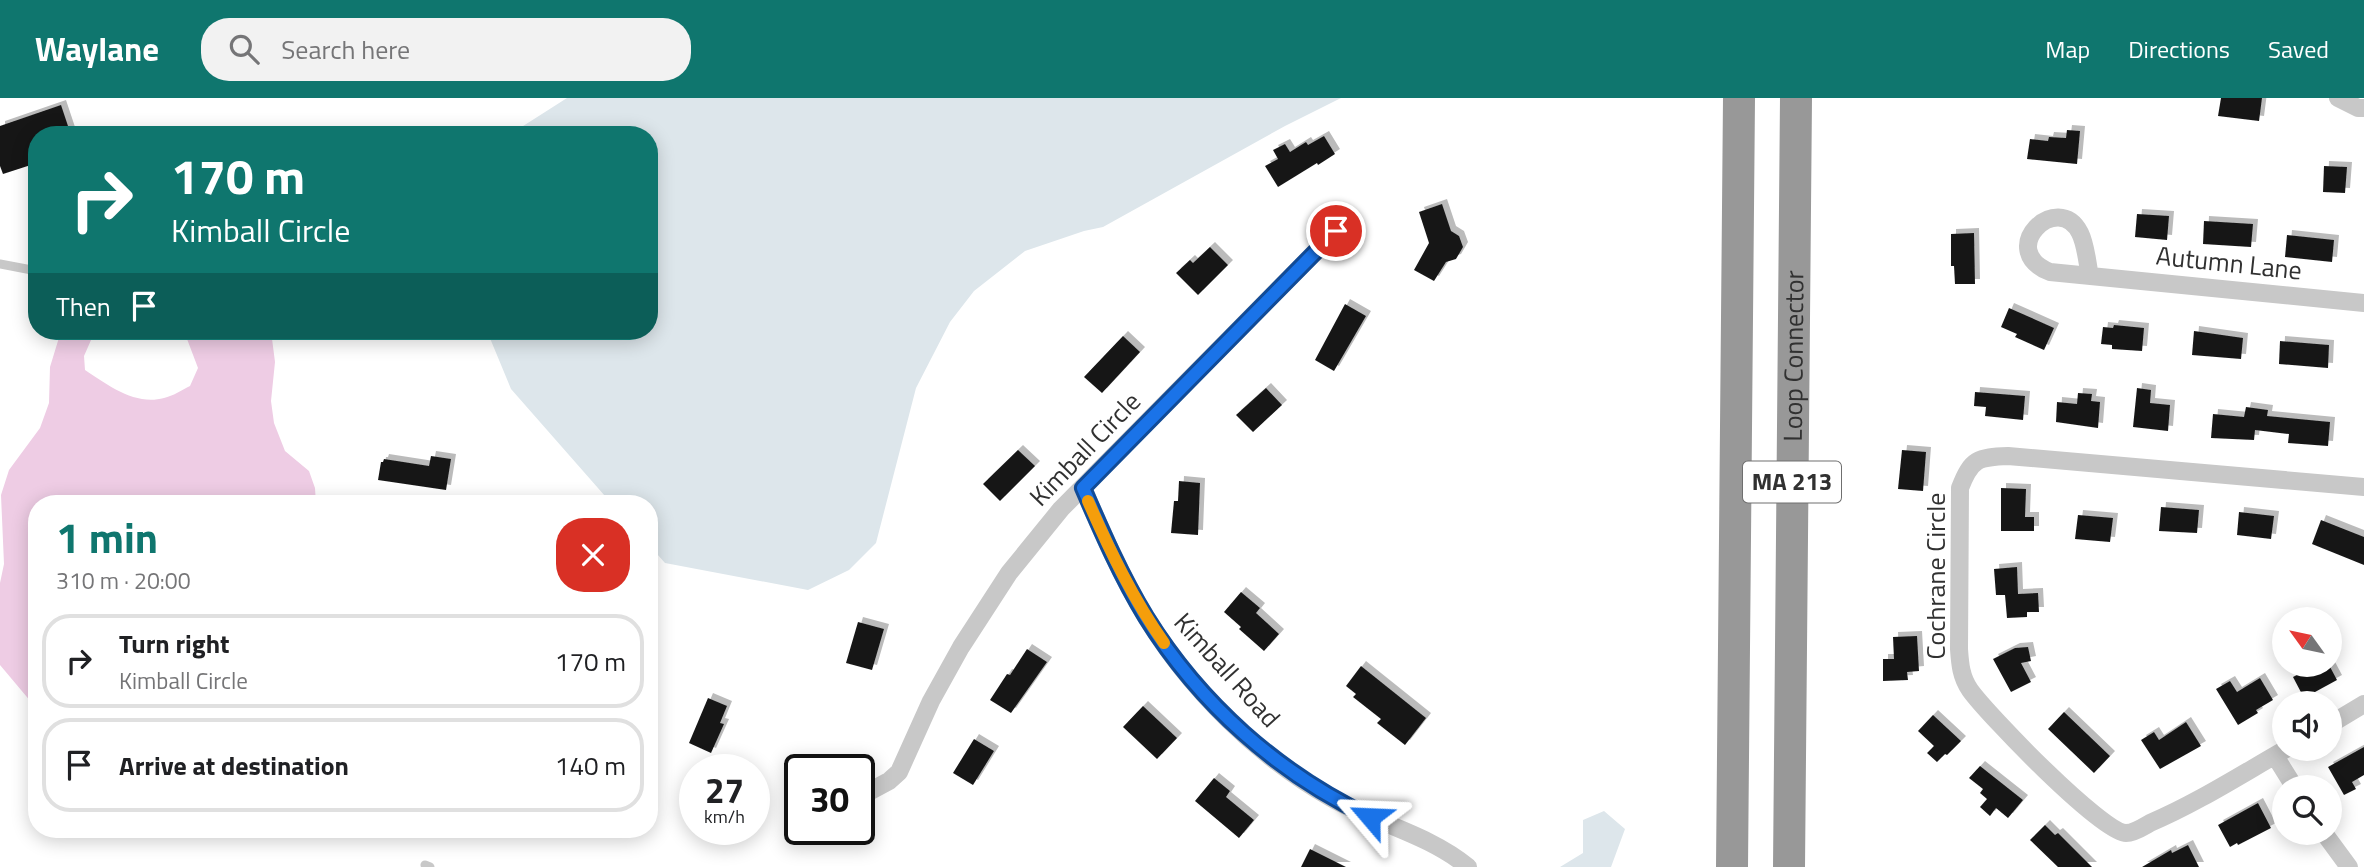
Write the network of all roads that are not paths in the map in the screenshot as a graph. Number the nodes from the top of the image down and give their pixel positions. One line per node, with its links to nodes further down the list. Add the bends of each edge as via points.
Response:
1 (1739, 98): 19 (highway, MA 213)
2 (1796, 98): 20 (highway, Loop Connector / MA 213)
3 (2338, 98): 4 (street)
4 (2364, 108)
5 (1336, 231): 12 (street, Kimball Circle)
6 (0, 264): 7 (lane)
7 (28, 269)
8 (2090, 275): 9 (street, Autumn Lane)
9 (2364, 303)
10 (2364, 478): 11 (street)
11 (2364, 487): 15 (street, Cochrane Circle, via 1987,456 1966,471 1960,488 1959,636 1961,671 1968,688 2022,748 2099,819 2129,833)
12 (1083, 488): 16 (street, Kimball Circle, via 1036,538 985,607 931,701 899,772); 18 (street, Kimball Road, via 1118,568 1147,618 1193,680 1233,723 1265,753 1331,798 1429,842)
13 (2364, 705): 14 (street)
14 (2342, 717)
15 (2272, 757)
16 (875, 788)
17 (2333, 845): 21 (street)
18 (1468, 867)
19 (1732, 867)
20 (1789, 867)
21 (2349, 867)

